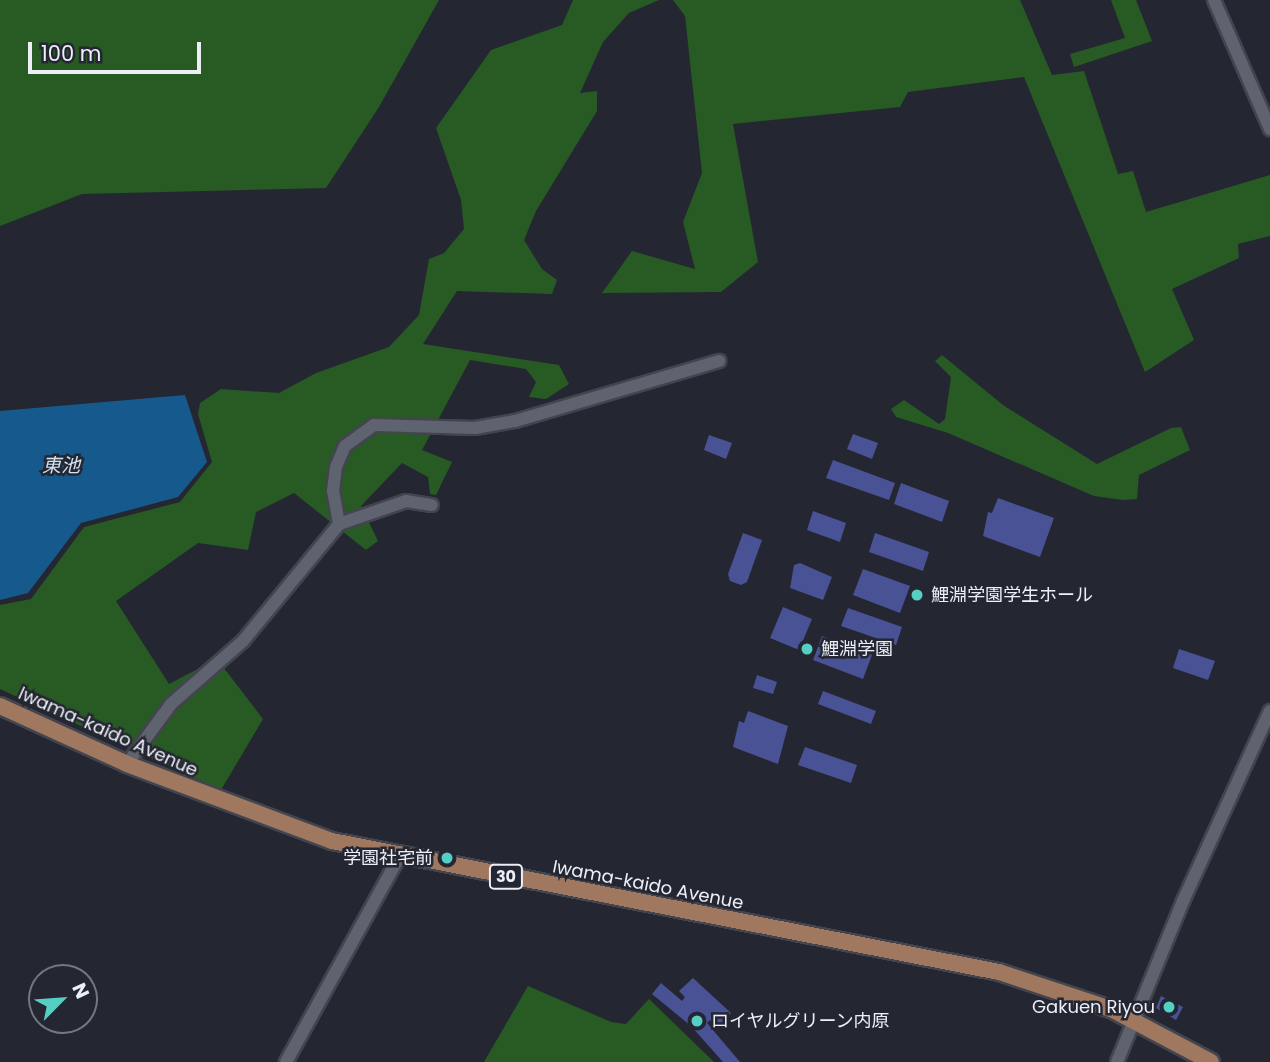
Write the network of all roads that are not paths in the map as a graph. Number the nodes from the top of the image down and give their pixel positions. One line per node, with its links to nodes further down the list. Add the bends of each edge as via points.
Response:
1 (1214, 0): 2 (street)
2 (1270, 129)
3 (719, 361): 5 (street, via 515,421 475,428 374,425 345,446 336,467 333,491)
4 (432, 505): 5 (street, via 406,500)
5 (339, 524): 8 (street, via 243,641 171,704)
6 (0, 706): 8 (main road, Iwama-kaido Avenue / 30)
7 (1270, 711): 10 (street)
8 (127, 764): 9 (main road, Iwama-kaido Avenue / 30, via 285,825)
9 (399, 857): 10 (main road, Iwama-kaido Avenue / 30, via 999,972); 11 (street)
10 (1133, 1019): 12 (street); 13 (main road, Iwama-kaido Avenue / 30)
11 (286, 1062)
12 (1117, 1062)
13 (1211, 1062)

